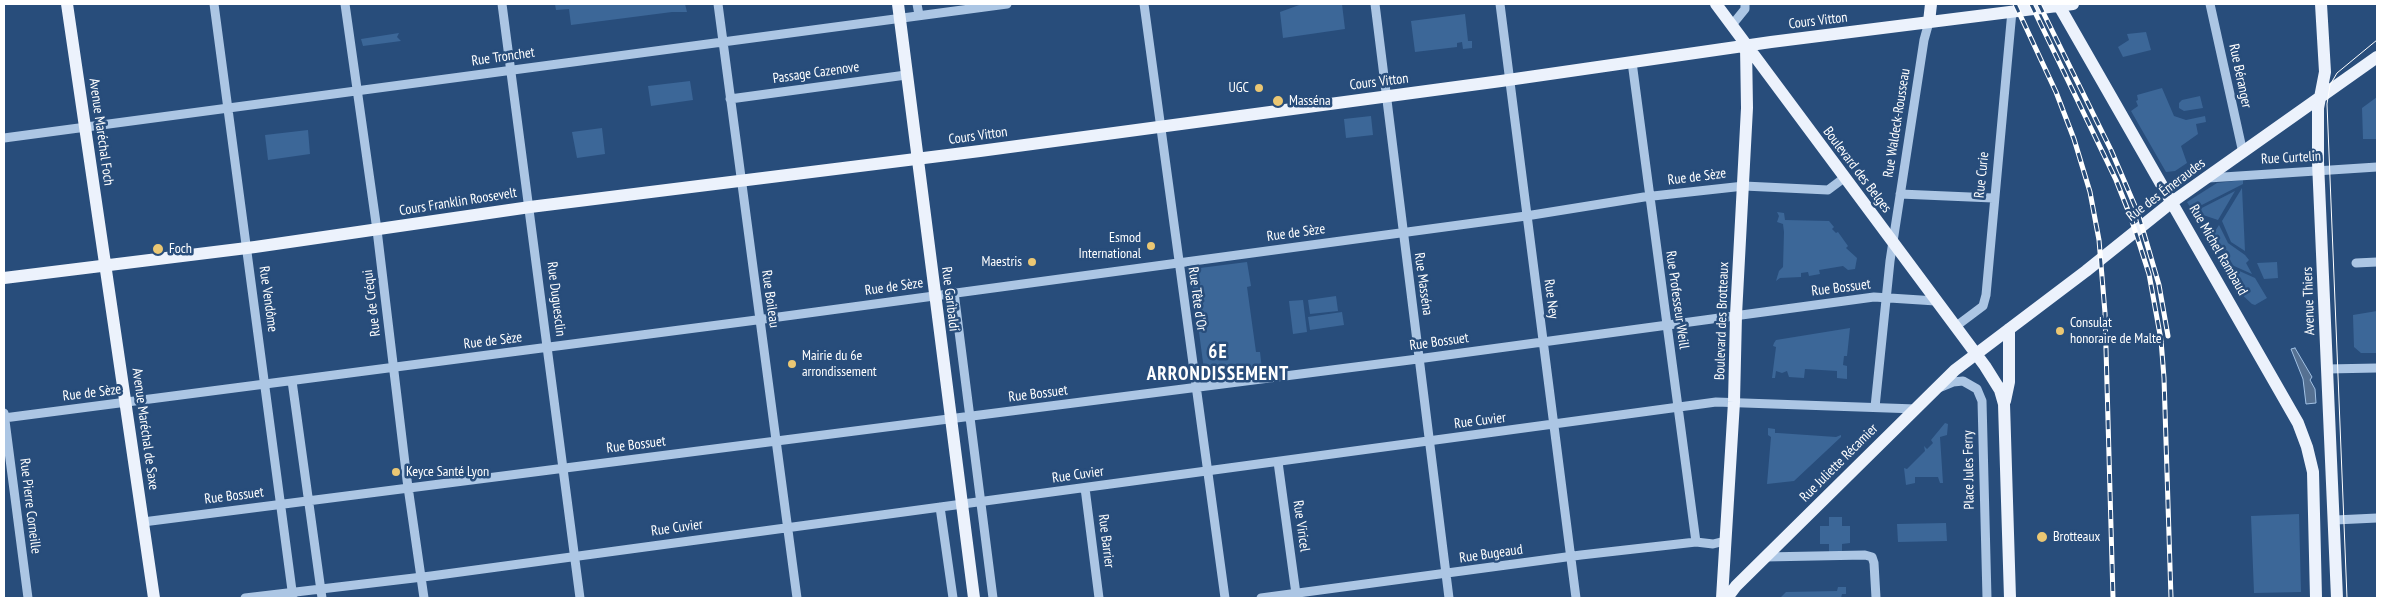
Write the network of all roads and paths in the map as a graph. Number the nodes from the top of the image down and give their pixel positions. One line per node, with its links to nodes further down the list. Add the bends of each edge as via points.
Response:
1 (67, 4): 36 (main road, Avenue Maréchal Foch)
2 (214, 4): 35 (street, Rue Vendôme)
3 (345, 4): 31 (street, Rue de Créqui)
4 (502, 4): 28 (street, Rue Duguesclin)
5 (718, 4): 24 (street, Rue Boileau)
6 (898, 4): 21 (main road, Rue Garibaldi)
7 (917, 4): 20 (street)
8 (1007, 4): 20 (street, Rue Tronchet)
9 (1144, 4): 37 (street, Rue Tête d'Or)
10 (1375, 4): 33 (street, Rue Masséna)
11 (1500, 4): 30 (street, Rue Ney)
12 (1716, 4): 23 (main road, Boulevard des Belges)
13 (1745, 4): 23 (street, via 1745,9)
14 (1931, 4): 22 (main road)
15 (2059, 4): 16 (main road, Cours Vitton); 19 (main road, Cours Vitton); 50 (main road, Rue Michel Rambaud)
16 (2073, 4)
17 (2210, 4): 39 (street, Rue Béranger)
18 (2321, 4): 32 (main road, Avenue Thiers, via 2325,72)
19 (2012, 11): 22 (main road, Cours Vitton); 49 (street, Rue Curie)
20 (919, 15): 21 (street, Rue Tronchet)
21 (899, 18): 24 (street, Rue Tronchet); 29 (main road, Rue Garibaldi)
22 (1929, 22): 25 (main road, Cours Vitton); 47 (street, Rue Waldeck-Rousseau)
23 (1732, 25): 25 (main road, Boulevard des Belges)
24 (723, 42): 28 (street, Rue Tronchet); 34 (street, Rue Boileau)
25 (1746, 46): 27 (main road, Cours Vitton); 43 (main road, Boulevard des Belges); 46 (main road, Boulevard des Brotteaux)
26 (2377, 57): 32 (main road, Rue des Émeraudes)
27 (1632, 62): 30 (main road, Cours Vitton); 48 (street, Rue Professeur Weill)
28 (510, 70): 31 (street, Rue Tronchet); 51 (street, Rue Duguesclin)
29 (906, 75): 34 (street, Passage Cazenove); 40 (main road, Rue Garibaldi)
30 (1510, 80): 33 (main road, Cours Vitton); 52 (street, Rue Ney)
31 (358, 91): 35 (street, Rue Tronchet); 53 (street, Rue de Créqui)
32 (2321, 95): 39 (main road, Rue des Émeraudes); 42 (main road, Avenue Thiers, via 2317,120)
33 (1385, 96): 37 (main road, Cours Vitton); 54 (street, Rue Masséna)
34 (730, 99): 45 (street, Rue Boileau)
35 (228, 107): 36 (street, Rue Tronchet); 56 (street, Rue Vendôme)
36 (85, 126): 38 (street, Rue Tronchet); 60 (main road, Avenue Maréchal Foch)
37 (1161, 126): 40 (main road, Cours Vitton); 58 (street, Rue Tête d'Or)
38 (4, 138)
39 (2243, 153): 44 (main road, Rue des Émeraudes)
40 (917, 159): 45 (main road, Cours Franklin Roosevelt); 63 (main road, Rue Garibaldi)
41 (2377, 167): 42 (street, Rue Curtelin)
42 (2318, 170): 44 (street, Rue Curtelin); 77 (main road, Avenue Thiers)
43 (1844, 178): 46 (street, Rue de Sèze, via 1828,190); 55 (main road, Boulevard des Belges)
44 (2206, 178): 50 (main road, Rue des Émeraudes)
45 (742, 182): 51 (main road, Cours Franklin Roosevelt); 67 (street, Rue Boileau)
46 (1744, 186): 48 (street, Rue de Sèze); 66 (main road, Boulevard des Brotteaux)
47 (1900, 194): 49 (street); 55 (street, Rue Waldeck-Rousseau)
48 (1650, 197): 52 (street, Rue de Sèze); 68 (street, Rue Professeur Weill)
49 (1993, 198): 69 (street, Rue Curie, via 1985,300 1977,311)
50 (2172, 202): 70 (main road, Rue des Émeraudes); 138 (main road, Rue Michel Rambaud, via 2298,423 2308,447 2313,472)
51 (530, 207): 53 (main road, Cours Franklin Roosevelt); 72 (street, Rue Duguesclin)
52 (1526, 216): 54 (street, Rue de Sèze); 71 (street, Rue Ney)
53 (377, 230): 56 (main road, Cours Franklin Roosevelt); 75 (street, Rue de Créqui)
54 (1402, 233): 58 (street, Rue de Sèze); 74 (street, Rue Masséna)
55 (1893, 243): 64 (street, Rue Waldeck-Rousseau); 65 (main road, Boulevard des Belges)
56 (247, 248): 60 (main road, Cours Franklin Roosevelt); 79 (street, Rue Vendôme)
57 (2377, 262): 59 (street)
58 (1178, 263): 62 (street, Rue de Sèze); 80 (street, Rue Tête d'Or)
59 (2356, 263)
60 (105, 265): 61 (main road, Cours Franklin Roosevelt); 82 (main road, Avenue Maréchal de Saxe)
61 (4, 278)
62 (954, 292): 63 (street, Rue de Sèze); 89 (street, Rue Garibaldi)
63 (934, 295): 67 (street, Rue de Sèze); 91 (main road, Rue Garibaldi)
64 (1886, 296): 65 (street, Rue Bossuet); 66 (street, Rue Bossuet); 85 (street, Rue Waldeck-Rousseau)
65 (1936, 301): 69 (main road, Boulevard des Belges)
66 (1736, 315): 68 (street, Rue Bossuet); 83 (main road, Boulevard des Brotteaux)
67 (759, 320): 72 (street, Rue de Sèze); 93 (street, Rue Boileau)
68 (1667, 325): 71 (street, Rue Bossuet); 86 (street, Rue Professeur Weill)
69 (1956, 327): 73 (main road, Boulevard des Belges)
70 (2009, 329): 73 (main road, Rue des Émeraudes); 84 (main road, via 2009,382)
71 (1543, 342): 74 (street, Rue Bossuet); 92 (street, Rue Ney)
72 (548, 348): 75 (street, Rue de Sèze); 96 (street, Rue Duguesclin)
73 (1976, 354): 81 (main road, Rue Juliette Récamier); 84 (main road, via 2000,390)
74 (1419, 359): 80 (street, Rue Bossuet); 94 (street, Rue Masséna)
75 (394, 367): 78 (street, Rue de Sèze); 98 (street, Rue de Créqui)
76 (2377, 368): 77 (street)
77 (2326, 369): 106 (main road, Avenue Thiers)
78 (292, 381): 79 (street, Rue de Sèze); 100 (street)
79 (265, 385): 82 (street, Rue de Sèze); 102 (street, Rue Vendôme)
80 (1196, 387): 89 (street, Rue Bossuet); 97 (street, Rue Tête d'Or)
81 (1934, 390): 87 (main road, Rue Juliette Récamier); 136 (street, Place Jules Ferry, via 1963,381 1977,389 1982,401)
82 (125, 402): 90 (street, Rue de Sèze); 107 (main road, Avenue Maréchal de Saxe)
83 (1734, 402): 85 (street, Rue Cuvier); 86 (street, Rue Cuvier); 109 (main road, Boulevard des Brotteaux)
84 (2004, 404): 137 (main road)
85 (1875, 407): 87 (street, Rue Cuvier)
86 (1679, 408): 92 (street, Rue Cuvier); 110 (street, Rue Professeur Weill)
87 (1916, 409): 113 (main road, Rue Juliette Récamier)
88 (4, 413): 90 (street, Rue Pierre Corneille)
89 (970, 416): 91 (street, Rue Bossuet); 101 (street, Rue Garibaldi)
90 (4, 418): 119 (street, Rue Pierre Corneille)
91 (950, 419): 93 (street, Rue Bossuet); 103 (main road, Rue Garibaldi)
92 (1554, 425): 94 (street, Rue Cuvier); 112 (street, Rue Ney)
93 (776, 441): 96 (street, Rue Bossuet); 108 (street, Rue Boileau)
94 (1429, 441): 95 (street, Rue Cuvier); 114 (street, Rue Masséna)
95 (1278, 462): 97 (street, Rue Cuvier); 117 (street, Rue Viricel)
96 (562, 468): 98 (street, Rue Bossuet); 111 (street, Rue Duguesclin)
97 (1208, 471): 99 (street, Rue Cuvier); 129 (street, Rue Tête d'Or)
98 (409, 488): 100 (street, Rue Bossuet); 115 (street, Rue de Créqui)
99 (1085, 488): 101 (street, Rue Cuvier); 128 (street, Rue Barrier)
100 (308, 501): 102 (street, Rue Bossuet); 116 (street)
101 (980, 501): 103 (street, Rue Cuvier); 127 (street, Rue Garibaldi)
102 (281, 504): 107 (street, Rue Bossuet); 118 (street, Rue Vendôme)
103 (962, 504): 104 (street, Rue Cuvier); 126 (main road, Rue Garibaldi)
104 (940, 507): 108 (street, Rue Cuvier); 125 (street)
105 (2377, 518): 106 (street)
106 (2335, 520): 139 (main road, Avenue Thiers)
107 (143, 522): 120 (main road, Avenue Maréchal de Saxe)
108 (788, 527): 111 (street, Rue Cuvier); 124 (street, Rue Boileau)
109 (1725, 541): 110 (street, Rue Bugeaud, via 1713,544); 133 (main road, Boulevard des Brotteaux)
110 (1696, 542): 112 (street, Rue Bugeaud)
111 (574, 556): 115 (street, Rue Cuvier); 123 (street, Rue Duguesclin)
112 (1570, 557): 114 (street, Rue Bugeaud); 132 (street, Rue Ney)
113 (1765, 557): 134 (main road, Rue Juliette Récamier); 135 (street, via 1872,557)
114 (1446, 574): 117 (street, Rue Bugeaud); 131 (street, Rue Masséna)
115 (421, 576): 116 (street, Rue Cuvier); 122 (street, Rue de Créqui)
116 (321, 594): 118 (street, Rue Cuvier)
117 (1296, 594): 130 (street, Rue Bugeaud)
118 (292, 595): 121 (street, Rue Cuvier)
119 (28, 598)
120 (154, 598)
121 (245, 598)
122 (424, 598)
123 (580, 598)
124 (797, 598)
125 (953, 598)
126 (974, 598)
127 (993, 598)
128 (1099, 598)
129 (1225, 598)
130 (1261, 598)
131 (1449, 598)
132 (1576, 598)
133 (1722, 598)
134 (1727, 598)
135 (1876, 598)
136 (1987, 598)
137 (2010, 598)
138 (2316, 598)
139 (2337, 598)

